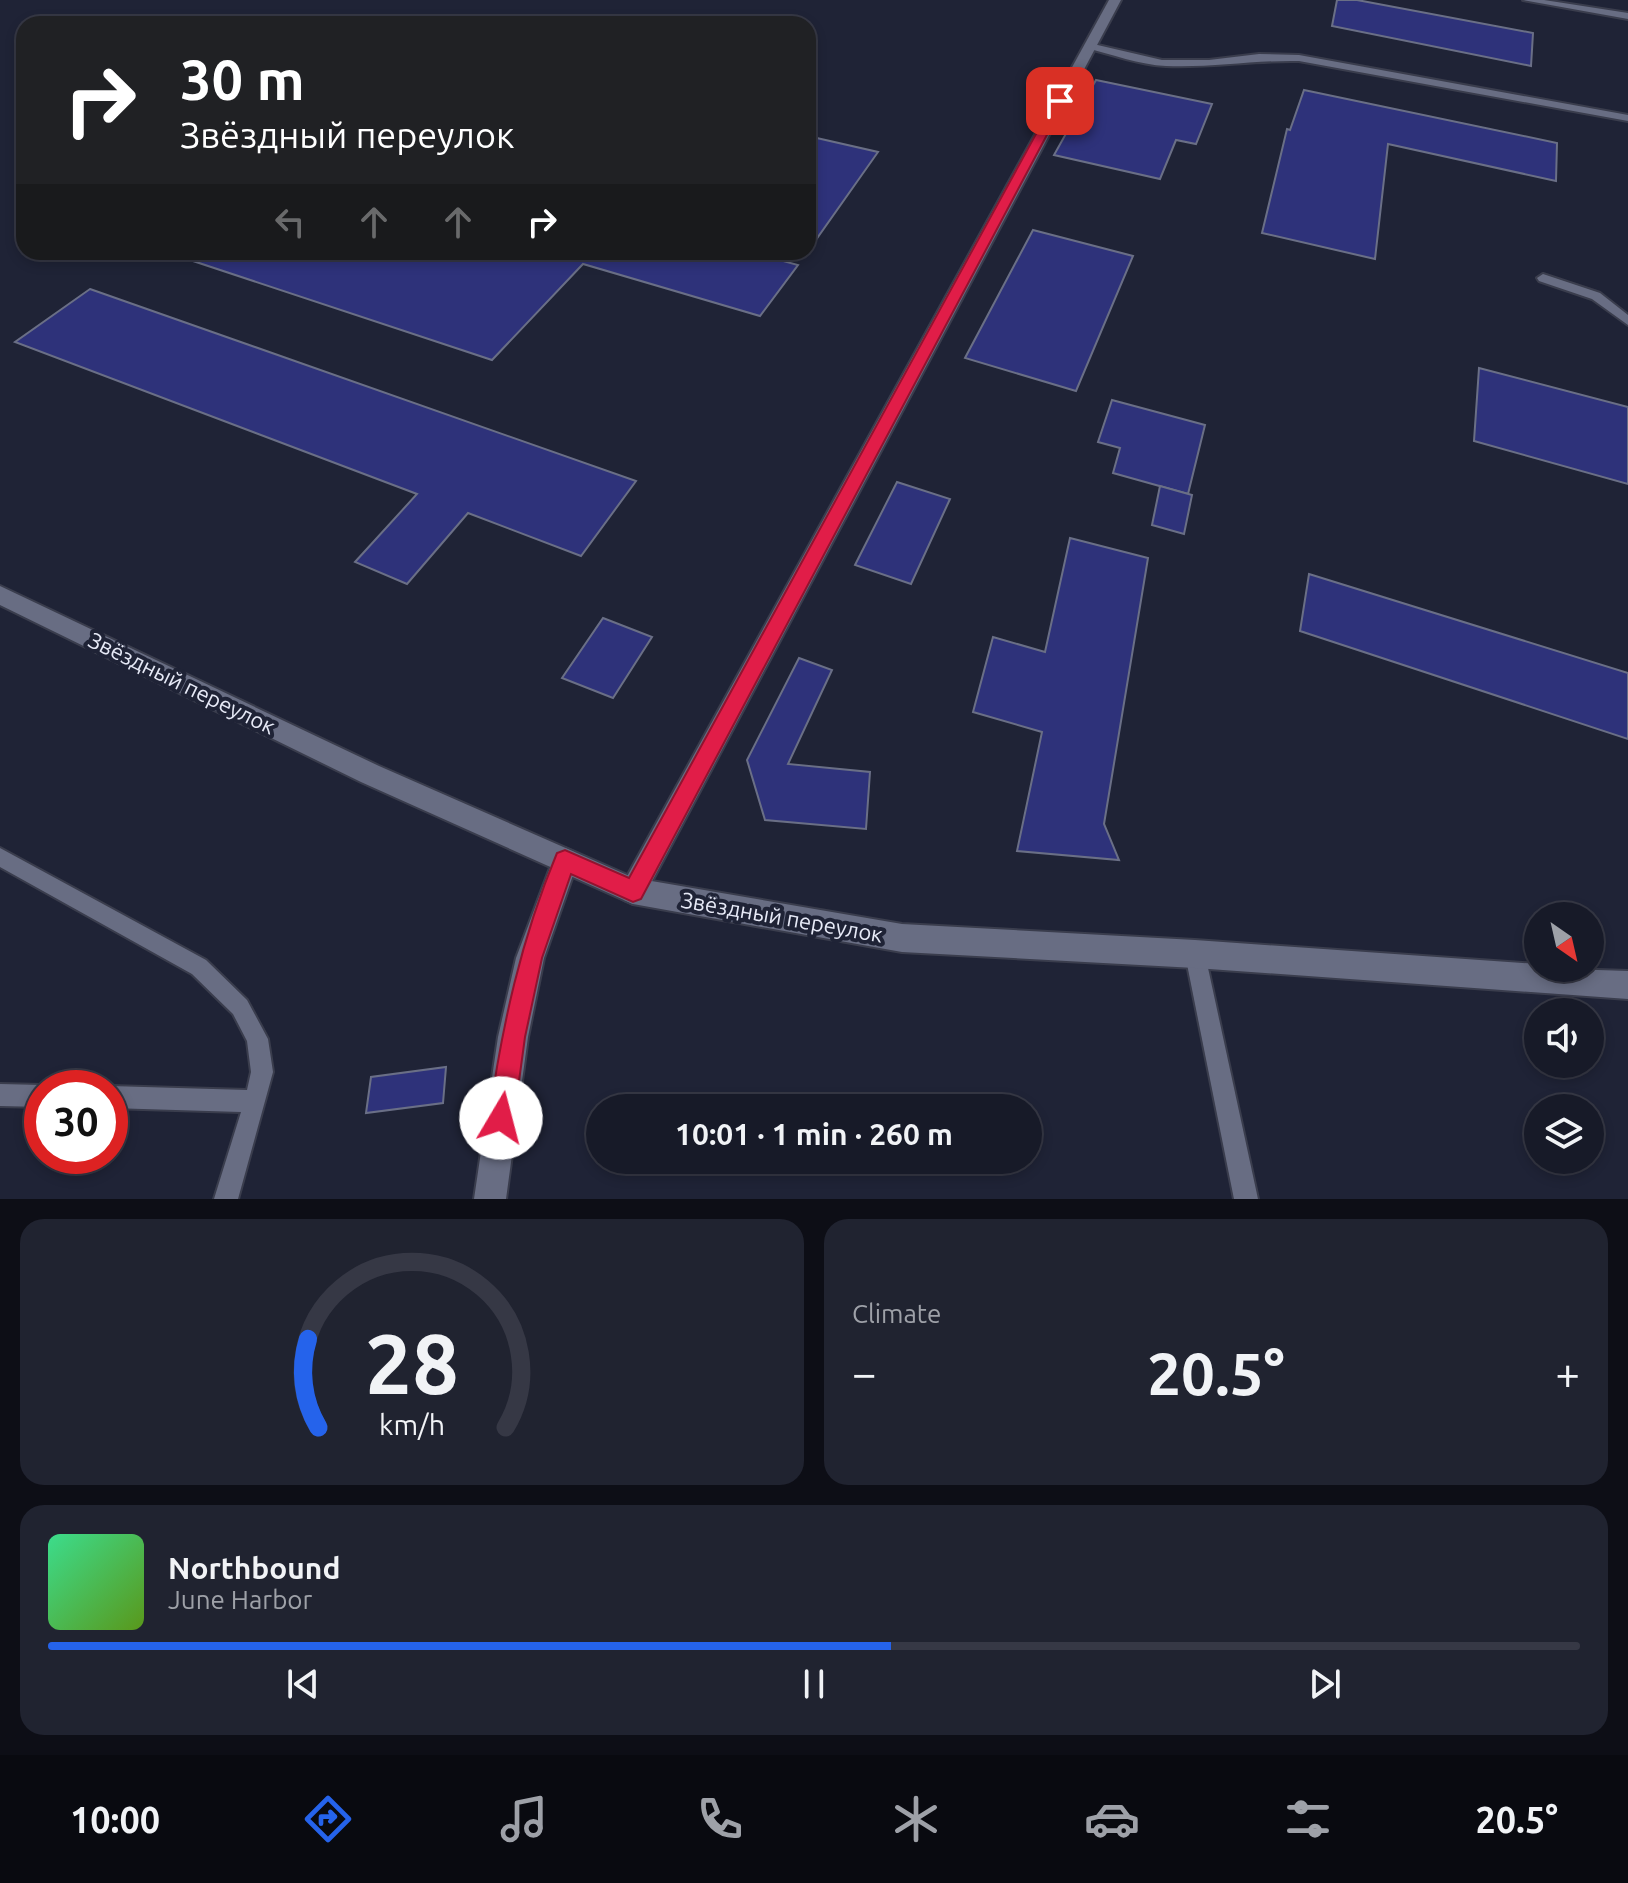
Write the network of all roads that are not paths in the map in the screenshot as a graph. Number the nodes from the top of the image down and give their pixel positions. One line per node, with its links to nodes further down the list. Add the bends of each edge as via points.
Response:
1 (1115, 0): 4 (street)
2 (1527, 0): 3 (lane)
3 (1628, 16)
4 (1089, 46): 5 (lane, via 1162,63 1299,58); 11 (street)
5 (1628, 118)
6 (1543, 278): 7 (lane, via 1596,296)
7 (1628, 321)
8 (0, 595): 10 (street, Звёздный переулок, via 370,774)
9 (0, 857): 17 (lane, via 199,967 240,1007 257,1039 262,1072)
10 (565, 861): 11 (street, Звёздный переулок); 19 (street, via 530,958)
11 (633, 891): 12 (street, Звёздный переулок, via 902,938)
12 (1195, 954): 13 (street, Звёздный переулок); 20 (lane)
13 (1628, 985)
14 (0, 1095): 15 (lane)
15 (24, 1096)
16 (128, 1097): 17 (lane)
17 (255, 1101): 18 (lane)
18 (226, 1199)
19 (490, 1199)
20 (1246, 1199)

